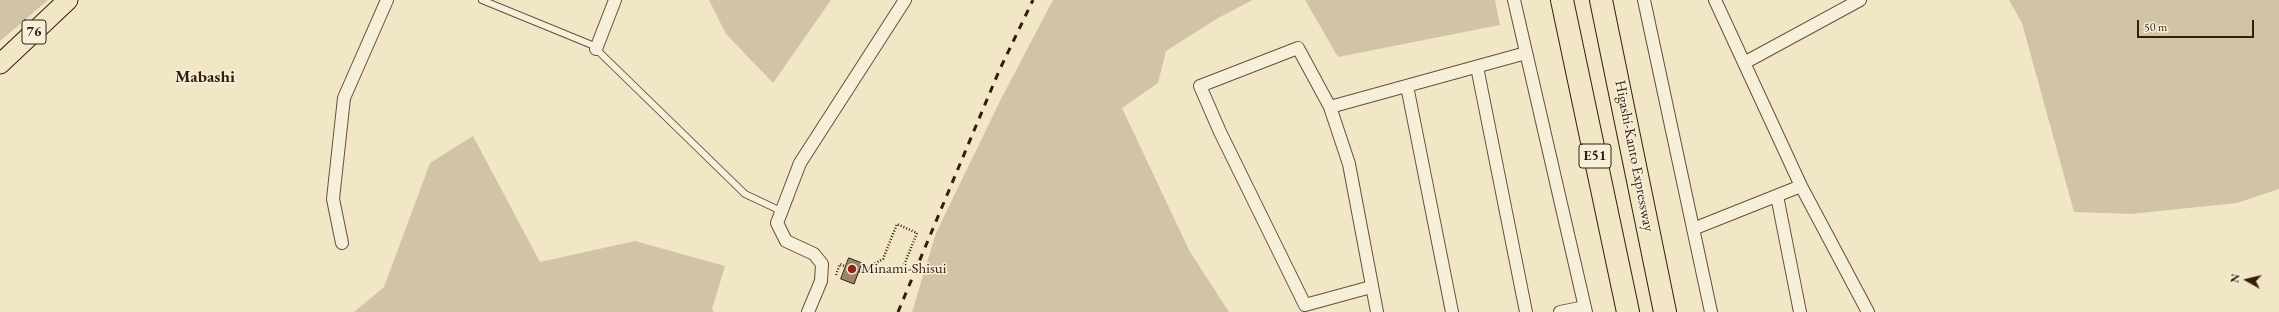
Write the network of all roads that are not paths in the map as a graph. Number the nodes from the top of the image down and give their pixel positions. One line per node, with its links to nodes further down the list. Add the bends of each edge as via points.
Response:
1 (68, 0): 15 (main road, 76)
2 (387, 0): 23 (street, via 344,98 333,199)
3 (482, 0): 12 (lane, via 559,30)
4 (615, 0): 12 (street)
5 (905, 0): 21 (street, via 800,163)
6 (1514, 0): 13 (street)
7 (1562, 0): 31 (highway, E51)
8 (1601, 0): 32 (highway, Higashi-Kanto Expressway / E51)
9 (1644, 0): 22 (street)
10 (1715, 0): 14 (street)
11 (1860, 0): 14 (street)
12 (596, 49): 21 (lane, via 745,194)
13 (1526, 53): 16 (street); 25 (street)
14 (1744, 63): 19 (street)
15 (0, 64)
16 (1477, 67): 17 (street); 29 (street)
17 (1407, 86): 18 (street); 28 (street)
18 (1330, 107): 24 (street, via 1349,164); 24 (street, via 1298,48 1200,86 1305,305)
19 (1801, 186): 20 (street); 35 (street)
20 (1777, 196): 22 (street); 34 (street)
21 (781, 211): 26 (street, via 777,223 786,241 814,254 822,264 821,281)
22 (1693, 229): 33 (street)
23 (342, 243)
24 (1370, 287): 27 (street)
25 (1585, 309): 30 (street)
26 (808, 312)
27 (1377, 312)
28 (1452, 312)
29 (1526, 312)
30 (1560, 312)
31 (1628, 312)
32 (1665, 312)
33 (1711, 312)
34 (1800, 312)
35 (1868, 312)

